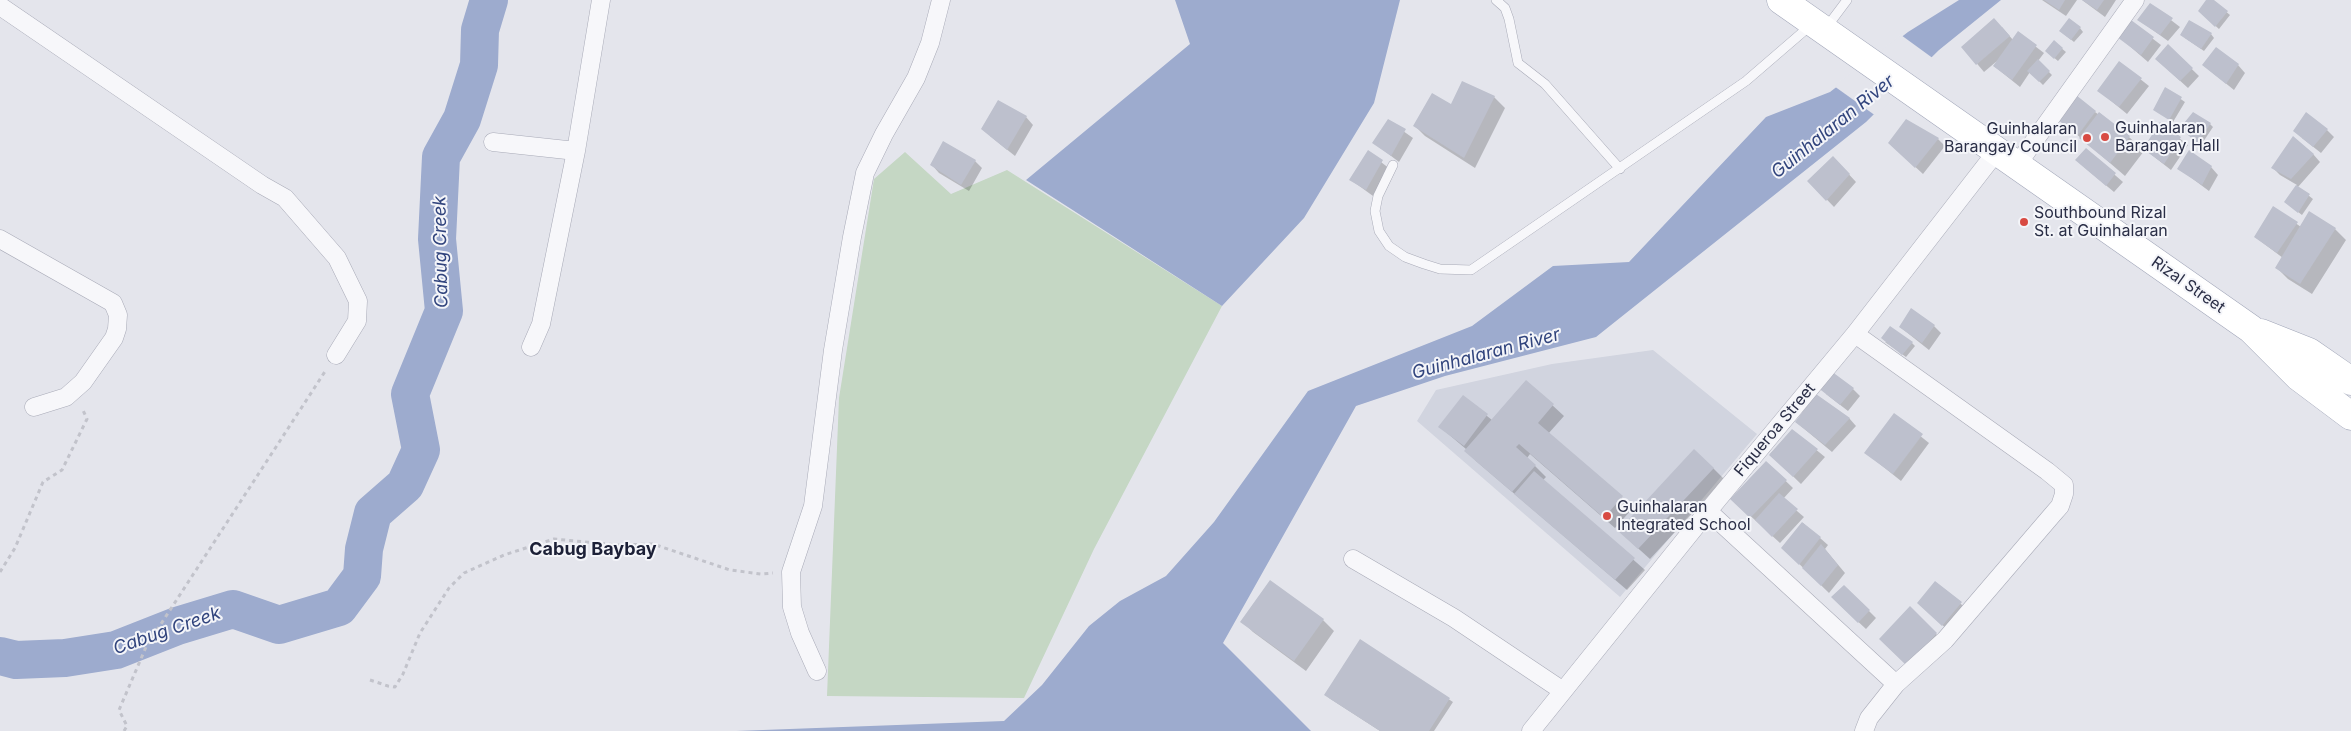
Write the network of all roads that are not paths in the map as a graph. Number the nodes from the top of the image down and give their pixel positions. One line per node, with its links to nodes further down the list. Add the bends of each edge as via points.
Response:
1 (601, 0): 10 (street)
2 (941, 0): 24 (street, via 930,44 916,78 865,173 852,237 833,350 813,506 791,572 792,607)
3 (1496, 0): 13 (lane, via 1505,8 1509,19 1518,63 1545,84)
4 (1781, 0): 8 (main road, Rizal Street)
5 (1847, 0): 8 (lane)
6 (2135, 0): 11 (street, Fiqueroa Street)
7 (0, 6): 18 (street, via 285,198 337,258 358,301 356,321)
8 (1825, 30): 11 (main road, Rizal Street); 13 (lane)
9 (493, 142): 10 (street)
10 (576, 151): 17 (street, via 541,324)
11 (2007, 158): 15 (main road, Rizal Street); 16 (street, Fiqueroa Street)
12 (1393, 165): 13 (lane, via 1378,196 1375,211 1379,231 1389,246 1405,257 1455,270 1471,270)
13 (1620, 169)
14 (0, 239): 20 (street, via 113,303 118,315 116,333 74,392)
15 (2251, 329): 19 (main road, Rizal Street, via 2309,352); 21 (main road, Rizal Street, via 2299,377)
16 (1855, 334): 22 (street, Fiqueroa Street); 25 (street, via 2064,485 2060,506 1945,640)
17 (531, 347)
18 (336, 355)
19 (2351, 381)
20 (34, 407)
21 (2351, 416)
22 (1708, 511): 25 (street); 26 (street, Fiqueroa Street)
23 (1353, 559): 26 (street, via 1454,618)
24 (817, 671)
25 (1896, 684): 27 (street)
26 (1563, 691): 28 (street, Fiqueroa Street)
27 (1871, 727)
28 (1531, 731)

